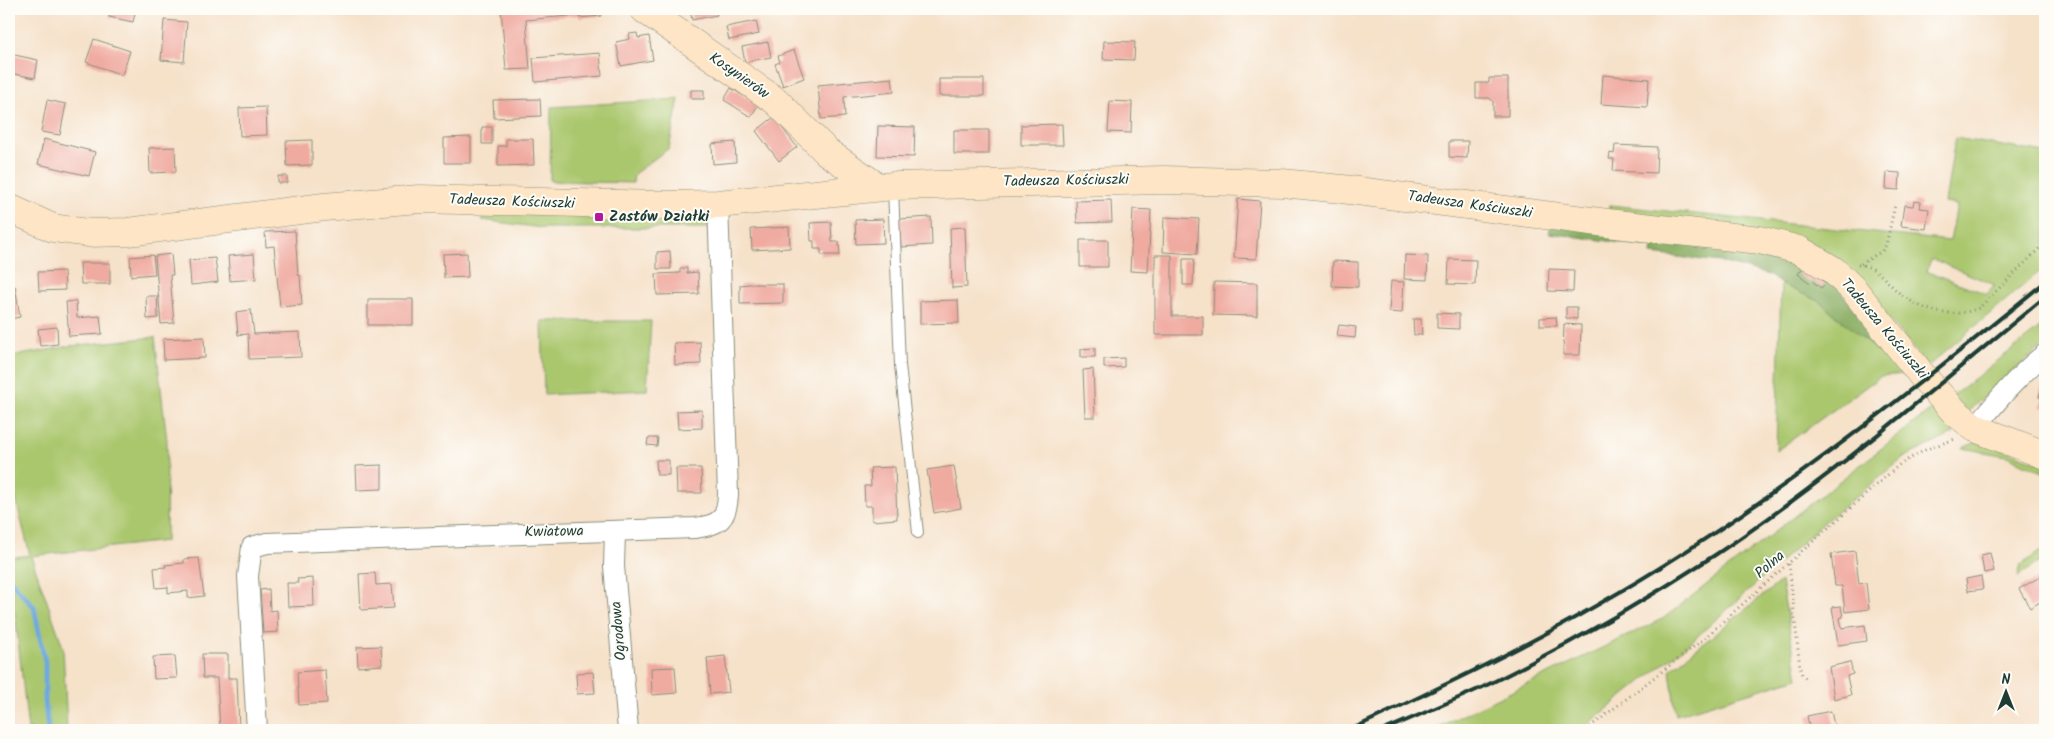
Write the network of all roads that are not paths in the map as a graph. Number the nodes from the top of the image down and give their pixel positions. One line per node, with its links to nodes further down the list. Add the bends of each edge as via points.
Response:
1 (644, 9): 2 (street, Kosynierów, via 776,101)
2 (827, 152): 3 (street, Kosynierów); 4 (street)
3 (886, 187): 4 (street, Tadeusza Kościuszki); 8 (street, Tadeusza Kościuszki, via 1164,180 1300,185 1760,240 1799,250 1833,270 1854,290 1929,384 1955,412); 11 (lane, via 900,366)
4 (820, 194): 5 (street, Tadeusza Kościuszki)
5 (718, 204): 6 (street, Tadeusza Kościuszki, via 601,205 419,200 324,207 128,232 88,233 53,228); 10 (street, Kwiatowa, via 727,509 718,522 706,527)
6 (9, 208)
7 (2045, 354): 8 (street, via 2012,384)
8 (1976, 428): 9 (street, Tadeusza Kościuszki)
9 (2045, 455)
10 (615, 532): 12 (street, Kwiatowa, via 357,539 252,547 248,576); 13 (street, Ogrodowa, via 614,566)
11 (918, 533)
12 (257, 730)
13 (628, 730)

